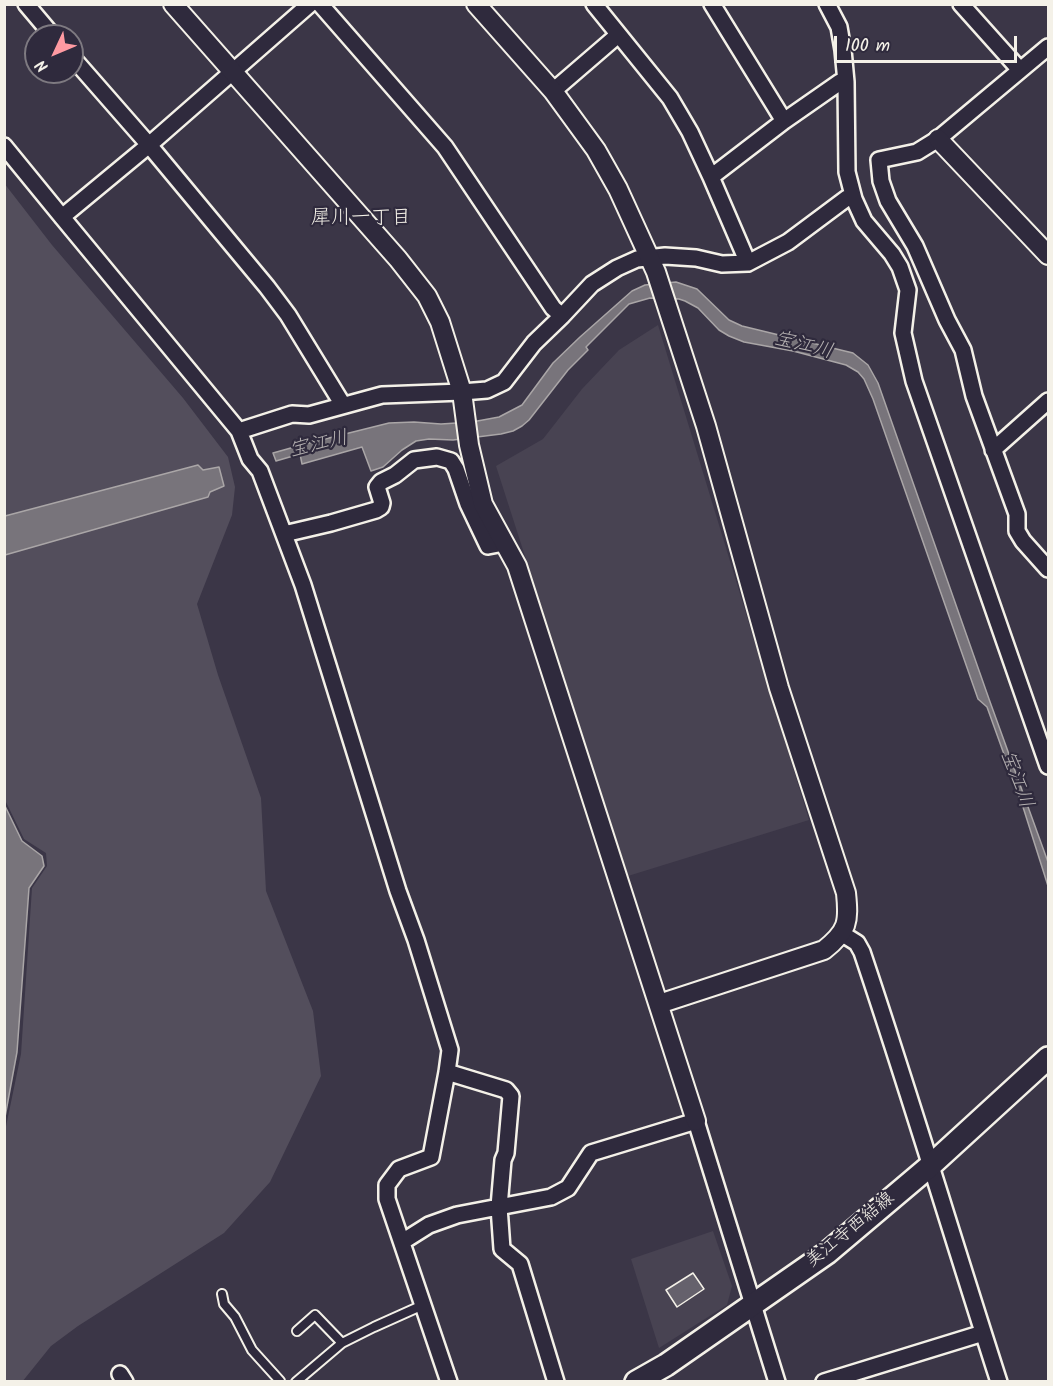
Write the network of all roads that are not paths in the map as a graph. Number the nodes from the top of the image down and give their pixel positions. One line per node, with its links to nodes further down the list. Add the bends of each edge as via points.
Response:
1 (26, 4): 10 (street)
2 (173, 4): 15 (street)
3 (310, 4): 15 (street)
4 (320, 4): 28 (street, via 445,147)
5 (476, 4): 17 (street)
6 (594, 4): 11 (street)
7 (712, 4): 18 (street)
8 (827, 4): 16 (street, via 839,27)
9 (961, 4): 13 (street)
10 (43, 24)
11 (618, 35): 17 (street); 22 (street, via 670,98)
12 (1048, 47): 13 (street)
13 (1020, 70): 19 (street)
14 (84, 71): 20 (street)
15 (232, 72): 20 (street); 29 (street, via 398,259 426,296 440,322)
16 (846, 82): 18 (street, via 840,81); 23 (street, via 847,172)
17 (553, 91): 27 (street, via 607,169)
18 (784, 121): 22 (street)
19 (938, 139): 25 (street); 33 (street, via 917,152 879,160 881,181 963,350)
20 (149, 145): 24 (street); 31 (street, via 288,315)
21 (4, 146): 24 (street)
22 (711, 177): 26 (street)
23 (854, 199): 26 (street, via 847,198 788,242); 37 (street, via 864,221 900,267 908,290 903,333 914,381)
24 (62, 217): 32 (street)
25 (1048, 255)
26 (748, 263): 27 (street, via 722,264 665,256)
27 (652, 265): 28 (street, via 638,259 617,268 592,284); 38 (street, via 706,426 779,688 846,893 848,913)
28 (562, 316): 29 (street, via 534,343 504,382)
29 (462, 397): 31 (street, via 382,394); 35 (street, via 483,504)
30 (1048, 401): 33 (street)
31 (343, 405): 32 (street, via 309,415 292,414)
32 (239, 431): 34 (street, via 250,459 260,471)
33 (993, 450): 36 (street, via 1017,514 1017,531)
34 (284, 534): 35 (street, via 376,510 381,507 377,487 381,482 414,460 436,457 451,461 456,469 488,546); 41 (street, via 447,1039)
35 (504, 543): 39 (street, via 517,566)
36 (1048, 569)
37 (1048, 766)
38 (841, 933): 39 (street, via 824,950); 43 (street, via 857,943 862,952)
39 (659, 1005): 42 (street)
40 (1048, 1058): 43 (main road, 美江寺西結線)
41 (447, 1072): 44 (street, via 506,1090 511,1096); 45 (street, via 431,1157 399,1169 387,1185 387,1199)
42 (696, 1120): 44 (street, via 591,1153 568,1188 551,1197); 48 (street)
43 (930, 1166): 48 (main road, 美江寺西結線, via 827,1253); 50 (street)
44 (499, 1207): 45 (street, via 429,1225); 56 (street, via 502,1249 520,1264)
45 (402, 1242): 47 (street)
46 (222, 1294): 52 (lane, via 249,1346)
47 (423, 1305): 51 (lane); 55 (street)
48 (753, 1305): 57 (main road, 美江寺西結線); 58 (street)
49 (297, 1331): 51 (lane, via 315,1315)
50 (983, 1333): 59 (street); 60 (street)
51 (342, 1343): 54 (lane)
52 (279, 1381): 53 (lane)
53 (285, 1382)
54 (296, 1382)
55 (449, 1382)
56 (556, 1382)
57 (636, 1382)
58 (777, 1382)
59 (824, 1382)
60 (999, 1382)

